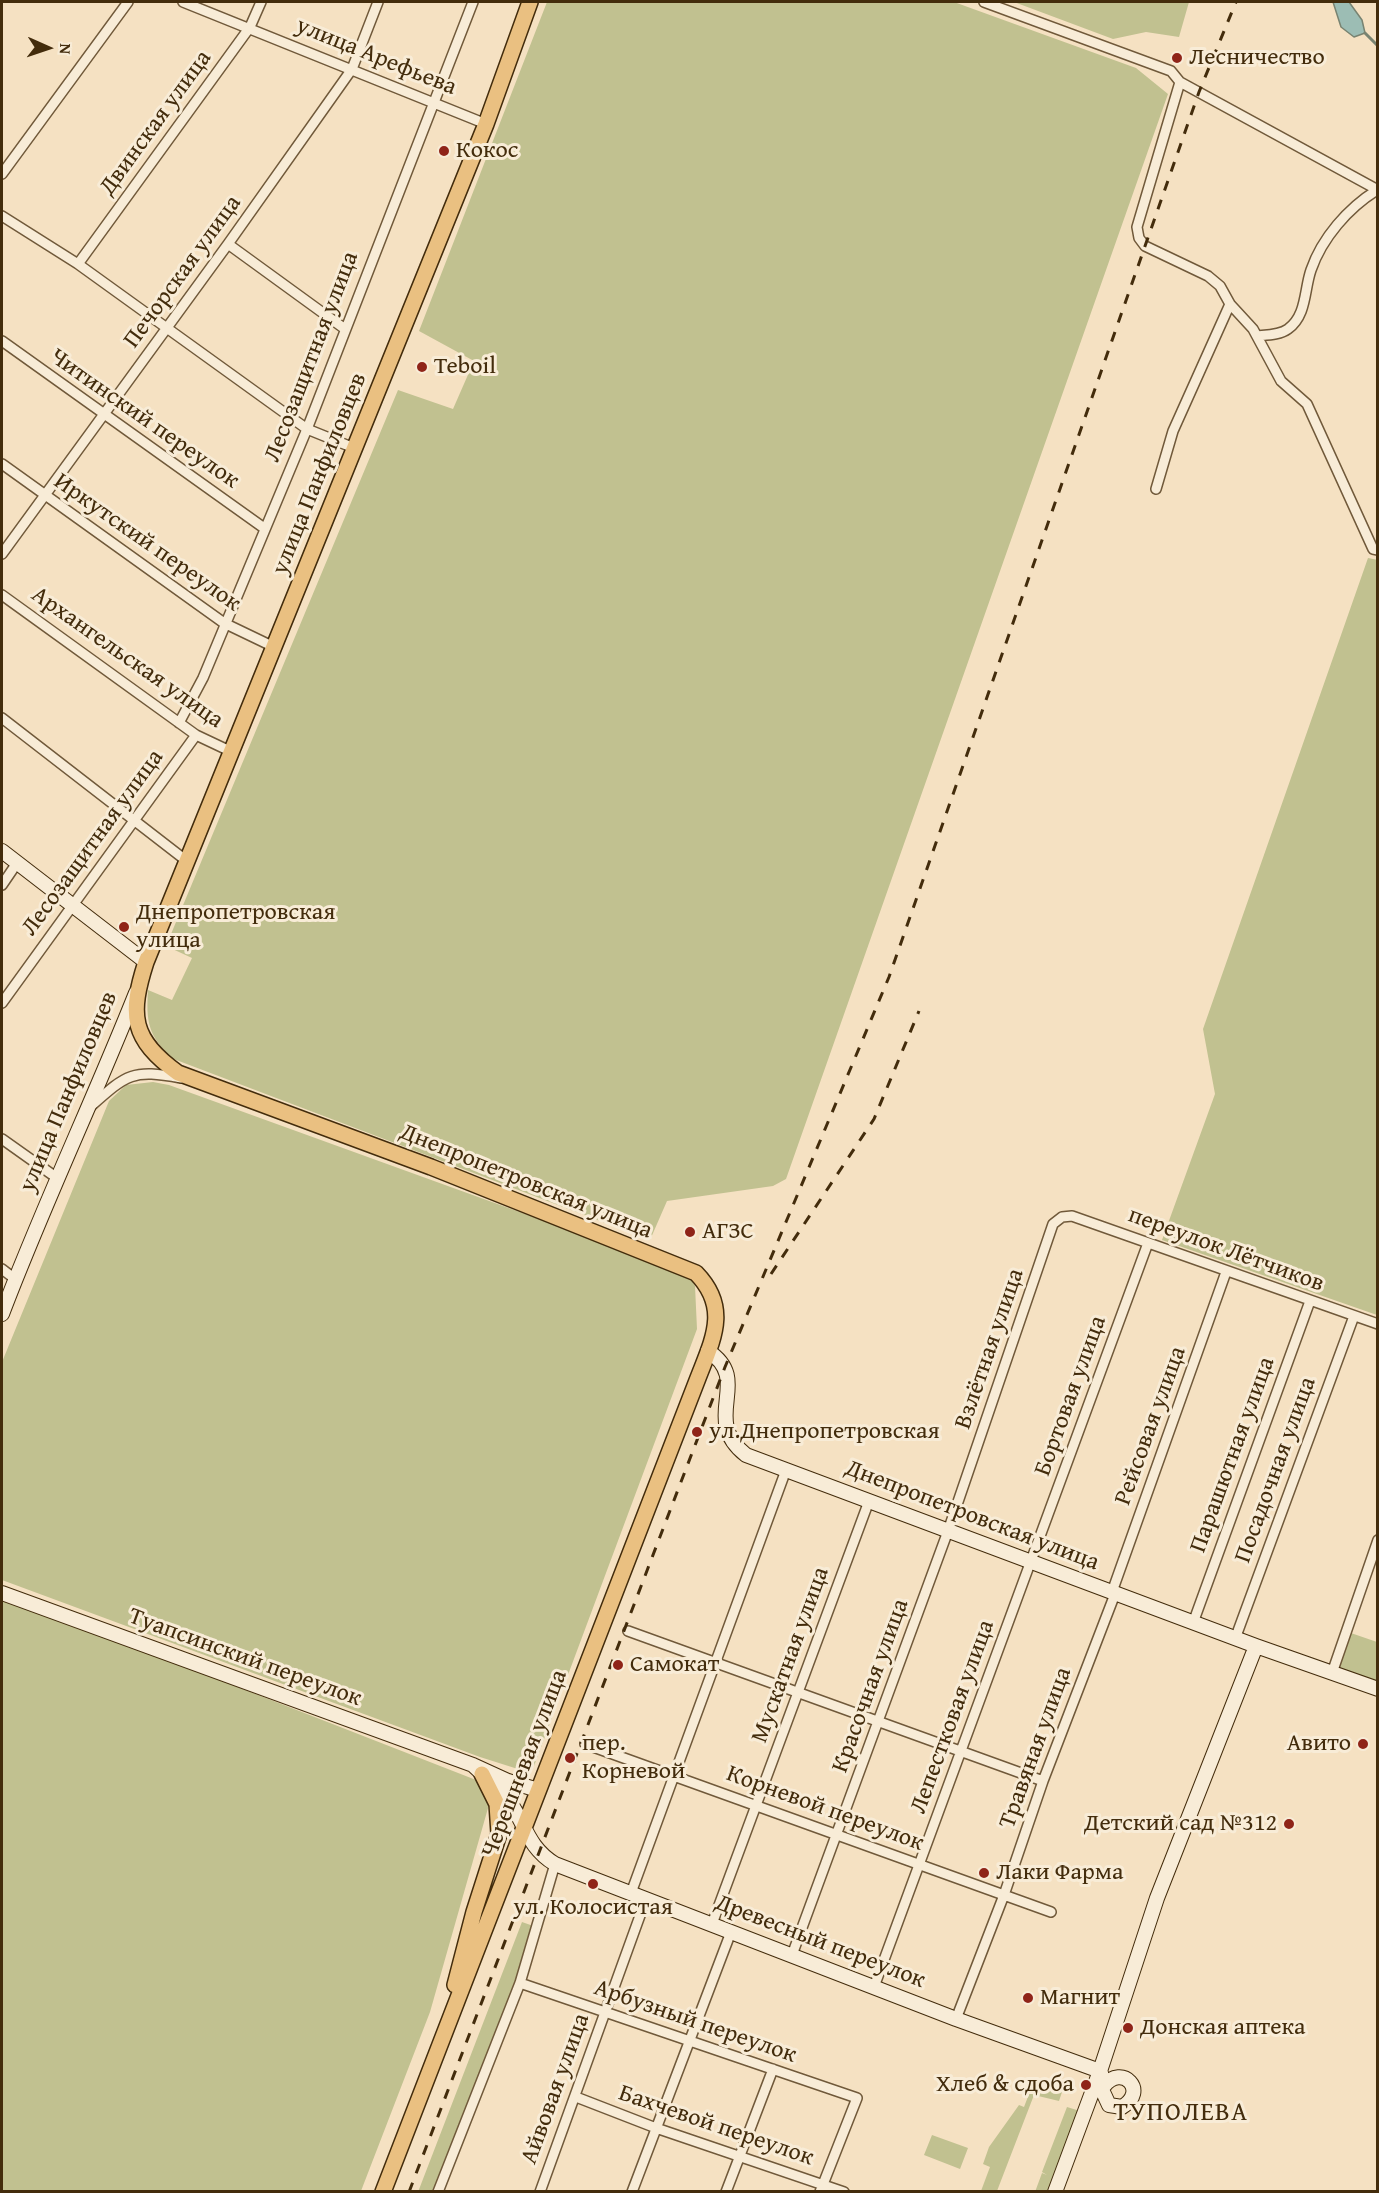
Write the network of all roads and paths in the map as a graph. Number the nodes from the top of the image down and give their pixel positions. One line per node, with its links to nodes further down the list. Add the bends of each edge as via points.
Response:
1 (128, 2): 13 (street)
2 (183, 2): 8 (street, улица Арефьева)
3 (261, 2): 8 (street, Двинская улица)
4 (378, 2): 9 (street, Печорская улица)
5 (473, 2): 11 (street, Лесозащитная улица)
6 (530, 2): 12 (main road, улица Панфиловцев)
7 (984, 2): 10 (street, via 1171,71)
8 (250, 27): 9 (street, улица Арефьева); 17 (street, Двинская улица)
9 (351, 69): 11 (street, улица Арефьева); 16 (street, Печорская улица)
10 (1180, 82): 14 (street); 18 (street, via 1137,227 1139,238 1145,246 1208,276 1220,286)
11 (433, 103): 12 (street, улица Арефьева); 20 (street, Лесозащитная улица)
12 (486, 124): 25 (main road, улица Панфиловцев)
13 (2, 174)
14 (1377, 190): 21 (street, via 1362,200 1319,250 1298,318 1287,330)
15 (2, 216): 17 (street)
16 (228, 244): 19 (street, Печорская улица); 20 (street)
17 (78, 264): 19 (street)
18 (1230, 304): 21 (street); 27 (street, via 1173,431)
19 (167, 327): 23 (street, Печорская улица); 24 (street)
20 (345, 329): 24 (street, Лесозащитная улица)
21 (1257, 336): 30 (street, via 1281,381 1307,404 1373,549)
22 (2, 341): 23 (street, Читинский переулок)
23 (105, 414): 28 (street, Печорская улица); 29 (street, Читинский переулок)
24 (307, 429): 25 (street); 29 (street, Лесозащитная улица)
25 (354, 448): 34 (main road, улица Панфиловцев)
26 (2, 464): 28 (street, Иркутский переулок)
27 (1156, 489)
28 (44, 494): 31 (street, Печорская улица); 33 (street, Иркутский переулок)
29 (264, 528): 33 (street, Лесозащитная улица)
30 (1377, 550)
31 (2, 554)
32 (2, 595): 36 (street, Архангельская улица)
33 (225, 623): 34 (street, Иркутский переулок); 36 (street, Лесозащитная улица)
34 (274, 647): 38 (main road, улица Панфиловцев)
35 (2, 718): 39 (street)
36 (179, 723): 37 (street, Архангельская улица)
37 (196, 735): 38 (street, Архангельская улица); 39 (street, Лесозащитная улица)
38 (232, 752): 41 (main road, улица Панфиловцев)
39 (133, 819): 41 (street); 44 (street, Лесозащитная улица)
40 (2, 851): 42 (street)
41 (188, 862): 45 (main road, улица Панфиловцев)
42 (17, 863): 43 (street); 44 (street)
43 (2, 885)
44 (74, 905): 45 (street); 47 (street, Лесозащитная улица)
45 (146, 962): 46 (main road, Днепропетровская улица)
46 (138, 988): 48 (main road, Днепропетровская улица, via 136,1013 140,1035 149,1050 178,1073); 49 (street, улица Панфиловцев)
47 (2, 1003)
48 (198, 1082): 49 (street, via 145,1072 118,1083); 61 (main road, Днепропетровская улица, via 431,1167 696,1273 708,1286 717,1312)
49 (90, 1107): 51 (street, улица Панфиловцев)
50 (2, 1139): 51 (street)
51 (57, 1178): 56 (street, улица Панфиловцев)
52 (1062, 1217): 53 (street, переулок Лётчиков, via 1072,1216); 64 (street, Взлётная улица, via 1053,1224)
53 (1148, 1243): 55 (street, переулок Лётчиков); 66 (street, Бортовая улица)
54 (2, 1269): 56 (street)
55 (1226, 1272): 57 (street, переулок Лётчиков); 68 (street, Рейсовая улица)
56 (15, 1279): 58 (street, улица Панфиловцев)
57 (1310, 1301): 59 (street, переулок Лётчиков); 69 (street, Парашютная улица)
58 (2, 1314)
59 (1354, 1316): 60 (street, переулок Лётчиков); 71 (street, Посадочная улица)
60 (1377, 1324)
61 (708, 1351): 62 (street, Днепропетровская улица, via 725,1367 725,1414 734,1445 746,1455); 83 (main road, Черешневая улица)
62 (786, 1470): 63 (street, Днепропетровская улица); 73 (street)
63 (868, 1501): 64 (street, Днепропетровская улица); 76 (street, Мускатная улица)
64 (948, 1531): 66 (street, Днепропетровская улица); 77 (street, Красочная улица)
65 (1377, 1540): 74 (street)
66 (1032, 1562): 68 (street, Днепропетровская улица); 79 (street, Лепестковая улица)
67 (2, 1593): 80 (street, Туапсинский переулок)
68 (1114, 1593): 69 (street, Днепропетровская улица); 82 (street, Травяная улица)
69 (1193, 1623): 71 (street, Днепропетровская улица)
70 (628, 1631): 73 (street)
71 (1235, 1638): 72 (street, Днепропетровская улица)
72 (1256, 1646): 74 (street, Днепропетровская улица); 103 (street, via 1157,1898)
73 (713, 1663): 76 (street); 81 (street)
74 (1332, 1673): 75 (street, Днепропетровская улица)
75 (1377, 1689)
76 (798, 1692): 77 (street); 84 (street, Мускатная улица)
77 (879, 1721): 79 (street); 86 (street, Красочная улица)
78 (585, 1744): 81 (street, Корневой переулок)
79 (961, 1751): 82 (street); 88 (street, Лепестковая улица)
80 (477, 1770): 83 (street, Туапсинский переулок); 85 (street, Туапсинский переулок, via 505,1794); 98 (main road, via 497,1804 499,1834 455,1982)
81 (674, 1775): 84 (street, Корневой переулок); 89 (street)
82 (1042, 1781): 90 (street, Травяная улица)
83 (538, 1790): 85 (main road, Черешневая улица)
84 (757, 1805): 86 (street, Корневой переулок); 93 (street, Мускатная улица)
85 (525, 1829): 87 (street, Древесный переулок, via 531,1844); 98 (main road, Черешневая улица)
86 (838, 1834): 88 (street, Корневой переулок); 95 (street, Красочная улица)
87 (555, 1864): 89 (street, Древесный переулок); 96 (street)
88 (920, 1864): 90 (street, Корневой переулок); 97 (street, Лепестковая улица)
89 (631, 1893): 91 (street, Древесный переулок)
90 (1004, 1895): 92 (street, Корневой переулок); 100 (street, Травяная улица)
91 (646, 1899): 93 (street, Древесный переулок); 99 (street, Айвовая улица)
92 (1051, 1912)
93 (712, 1924): 94 (street, Древесный переулок)
94 (731, 1932): 95 (street, Древесный переулок); 101 (street)
95 (792, 1955): 97 (street, Древесный переулок)
96 (520, 1983): 99 (street, Арбузный переулок); 110 (street)
97 (874, 1987): 100 (street, Древесный переулок)
98 (455, 2006): 109 (main road, Черешневая улица)
99 (605, 2012): 101 (street, Арбузный переулок); 105 (street, Айвовая улица)
100 (956, 2019): 103 (street, Древесный переулок)
101 (688, 2040): 102 (street, Арбузный переулок); 106 (street)
102 (773, 2069): 107 (street); 108 (street, Арбузный переулок, via 857,2098)
103 (1100, 2071): 104 (street); 115 (street)
104 (1104, 2086)
105 (576, 2097): 106 (street, Бахчевой переулок); 111 (street, Айвовая улица)
106 (656, 2128): 107 (street, Бахчевой переулок); 112 (street)
107 (740, 2156): 108 (street, Бахчевой переулок); 113 (street)
108 (821, 2188): 114 (street, Бахчевой переулок)
109 (383, 2192)
110 (438, 2192)
111 (540, 2192)
112 (632, 2192)
113 (726, 2192)
114 (844, 2192)
115 (1055, 2192)

